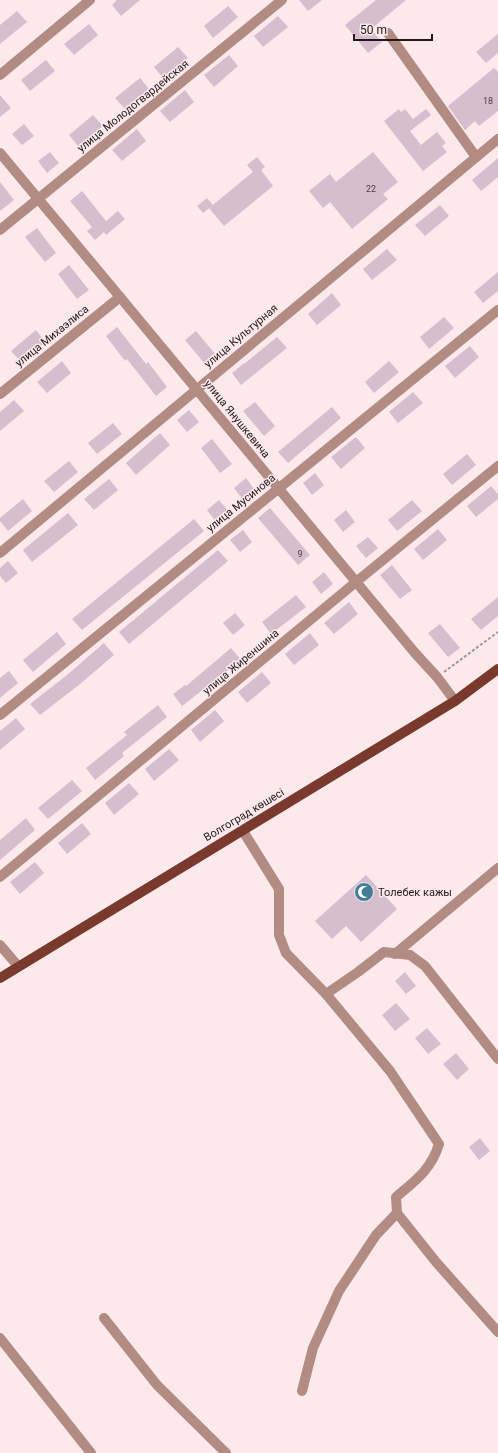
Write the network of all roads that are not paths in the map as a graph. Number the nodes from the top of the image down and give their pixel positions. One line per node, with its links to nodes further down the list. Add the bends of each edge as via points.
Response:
1 (90, 0): 4 (street)
2 (282, 0): 8 (street, улица Молодогвардейская)
3 (388, 33): 7 (street)
4 (0, 75)
5 (498, 139): 7 (street, улица Культурная)
6 (0, 153): 8 (street, улица Янушкевича)
7 (476, 157): 12 (street, улица Культурная)
8 (38, 199): 9 (street, улица Молодогвардейская); 10 (street, улица Янушкевича)
9 (0, 230)
10 (120, 297): 12 (street, улица Янушкевича); 13 (street, улица Михаэлиса)
11 (498, 310): 15 (street, улица Мусинова)
12 (197, 388): 15 (street, улица Янушкевича); 16 (street, улица Культурная)
13 (0, 394)
14 (498, 466): 17 (street, улица Жиреншина)
15 (278, 489): 17 (street, улица Янушкевича); 20 (street, улица Мусинова)
16 (0, 553)
17 (356, 582): 19 (street, улица Янушкевича); 23 (street, улица Жиреншина)
18 (498, 669): 19 (main road, Волгоград көшесі)
19 (455, 701): 21 (main road, Волгоград көшесі)
20 (0, 715)
21 (243, 831): 26 (main road, Волгоград көшесі); 28 (street, via 279,889 279,934 286,953)
22 (498, 868): 25 (street)
23 (0, 877)
24 (0, 945): 26 (street)
25 (395, 954): 28 (street, via 384,952); 29 (street, via 410,955 425,966)
26 (18, 966): 27 (main road, Волгоград көшесі)
27 (0, 978)
28 (326, 994): 30 (street, via 390,1071 439,1144 435,1156 422,1175 396,1197)
29 (498, 1059)
30 (397, 1213): 32 (street); 34 (street, via 376,1235 339,1291 314,1348)
31 (104, 1318): 36 (street, via 157,1385)
32 (498, 1332)
33 (0, 1338): 35 (street)
34 (302, 1391)
35 (91, 1453)
36 (226, 1453)

